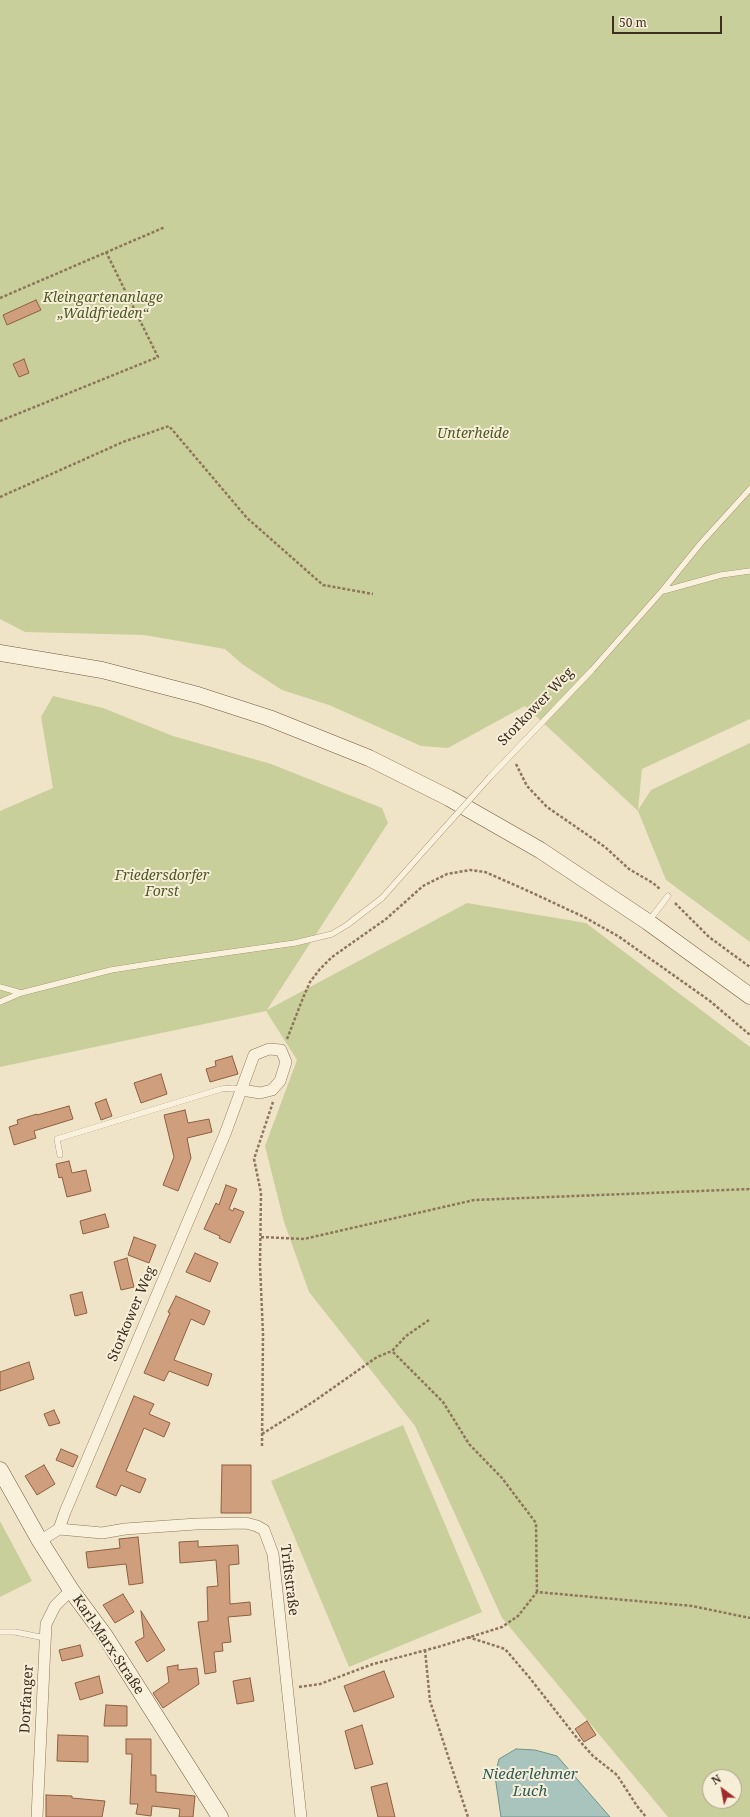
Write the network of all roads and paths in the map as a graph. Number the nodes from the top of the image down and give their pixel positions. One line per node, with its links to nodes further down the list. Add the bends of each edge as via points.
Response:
1 (165, 227): 2 (path)
2 (106, 252): 3 (path); 4 (path, via 158,357)
3 (0, 298)
4 (0, 421)
5 (750, 489): 8 (lane, Storkower Weg)
6 (0, 497): 9 (path, via 123,442 169,426 247,518 323,585)
7 (750, 571): 8 (lane, via 721,575)
8 (662, 591): 11 (lane, Storkower Weg, via 592,670)
9 (374, 594)
10 (0, 653): 13 (main road, via 130,677 198,695 317,736 409,778 487,819 540,850)
11 (511, 755): 12 (path, via 527,786 548,807); 16 (lane, Storkower Weg, bridge, via 382,898 332,934 295,943 111,970)
12 (668, 896): 13 (lane); 14 (path, via 709,937)
13 (648, 922): 17 (main road)
14 (750, 967)
15 (0, 987): 16 (lane)
16 (21, 993): 18 (lane, Storkower Weg)
17 (750, 996)
18 (0, 1002)
19 (290, 1035): 20 (path, via 310,982 332,957 386,918 423,886 447,874 470,870 485,872 618,936 710,1001)
20 (750, 1035)
21 (242, 1090): 22 (street, via 260,1093); 22 (street, Storkower Weg, via 254,1055 268,1049 281,1050 286,1062 280,1081); 23 (lane, via 221,1089 57,1139); 31 (street, Storkower Weg)
22 (272, 1090): 25 (path, via 273,1103 254,1159 261,1193)
23 (60, 1155)
24 (750, 1188): 25 (path, via 474,1200 304,1239)
25 (261, 1237): 28 (path, via 264,1334)
26 (429, 1320): 27 (path, via 406,1336)
27 (392, 1351): 28 (path, via 377,1357); 34 (path, via 443,1402 469,1444 502,1478 536,1523)
28 (262, 1434): 29 (path)
29 (262, 1446)
30 (0, 1470): 32 (main road, Karl-Marx-Straße)
31 (59, 1529): 32 (street); 40 (street, Triftstraße, via 102,1533 196,1524 246,1523 264,1530 273,1554)
32 (40, 1541): 33 (main road, Karl-Marx-Straße)
33 (71, 1590): 38 (street, Dorfanger, via 50,1614); 42 (main road, Karl-Marx-Straße, via 105,1636)
34 (537, 1592): 35 (path, via 692,1606); 37 (path, via 518,1616 502,1627)
35 (750, 1618)
36 (0, 1632): 38 (lane)
37 (468, 1637): 39 (path); 45 (path, via 505,1649 593,1756 617,1775)
38 (45, 1638): 41 (street, Dorfanger)
39 (425, 1650): 40 (path, via 373,1664 320,1684); 44 (path, via 430,1701)
40 (286, 1689): 43 (street, Triftstraße)
41 (37, 1817)
42 (220, 1817)
43 (301, 1817)
44 (468, 1817)
45 (646, 1817)

